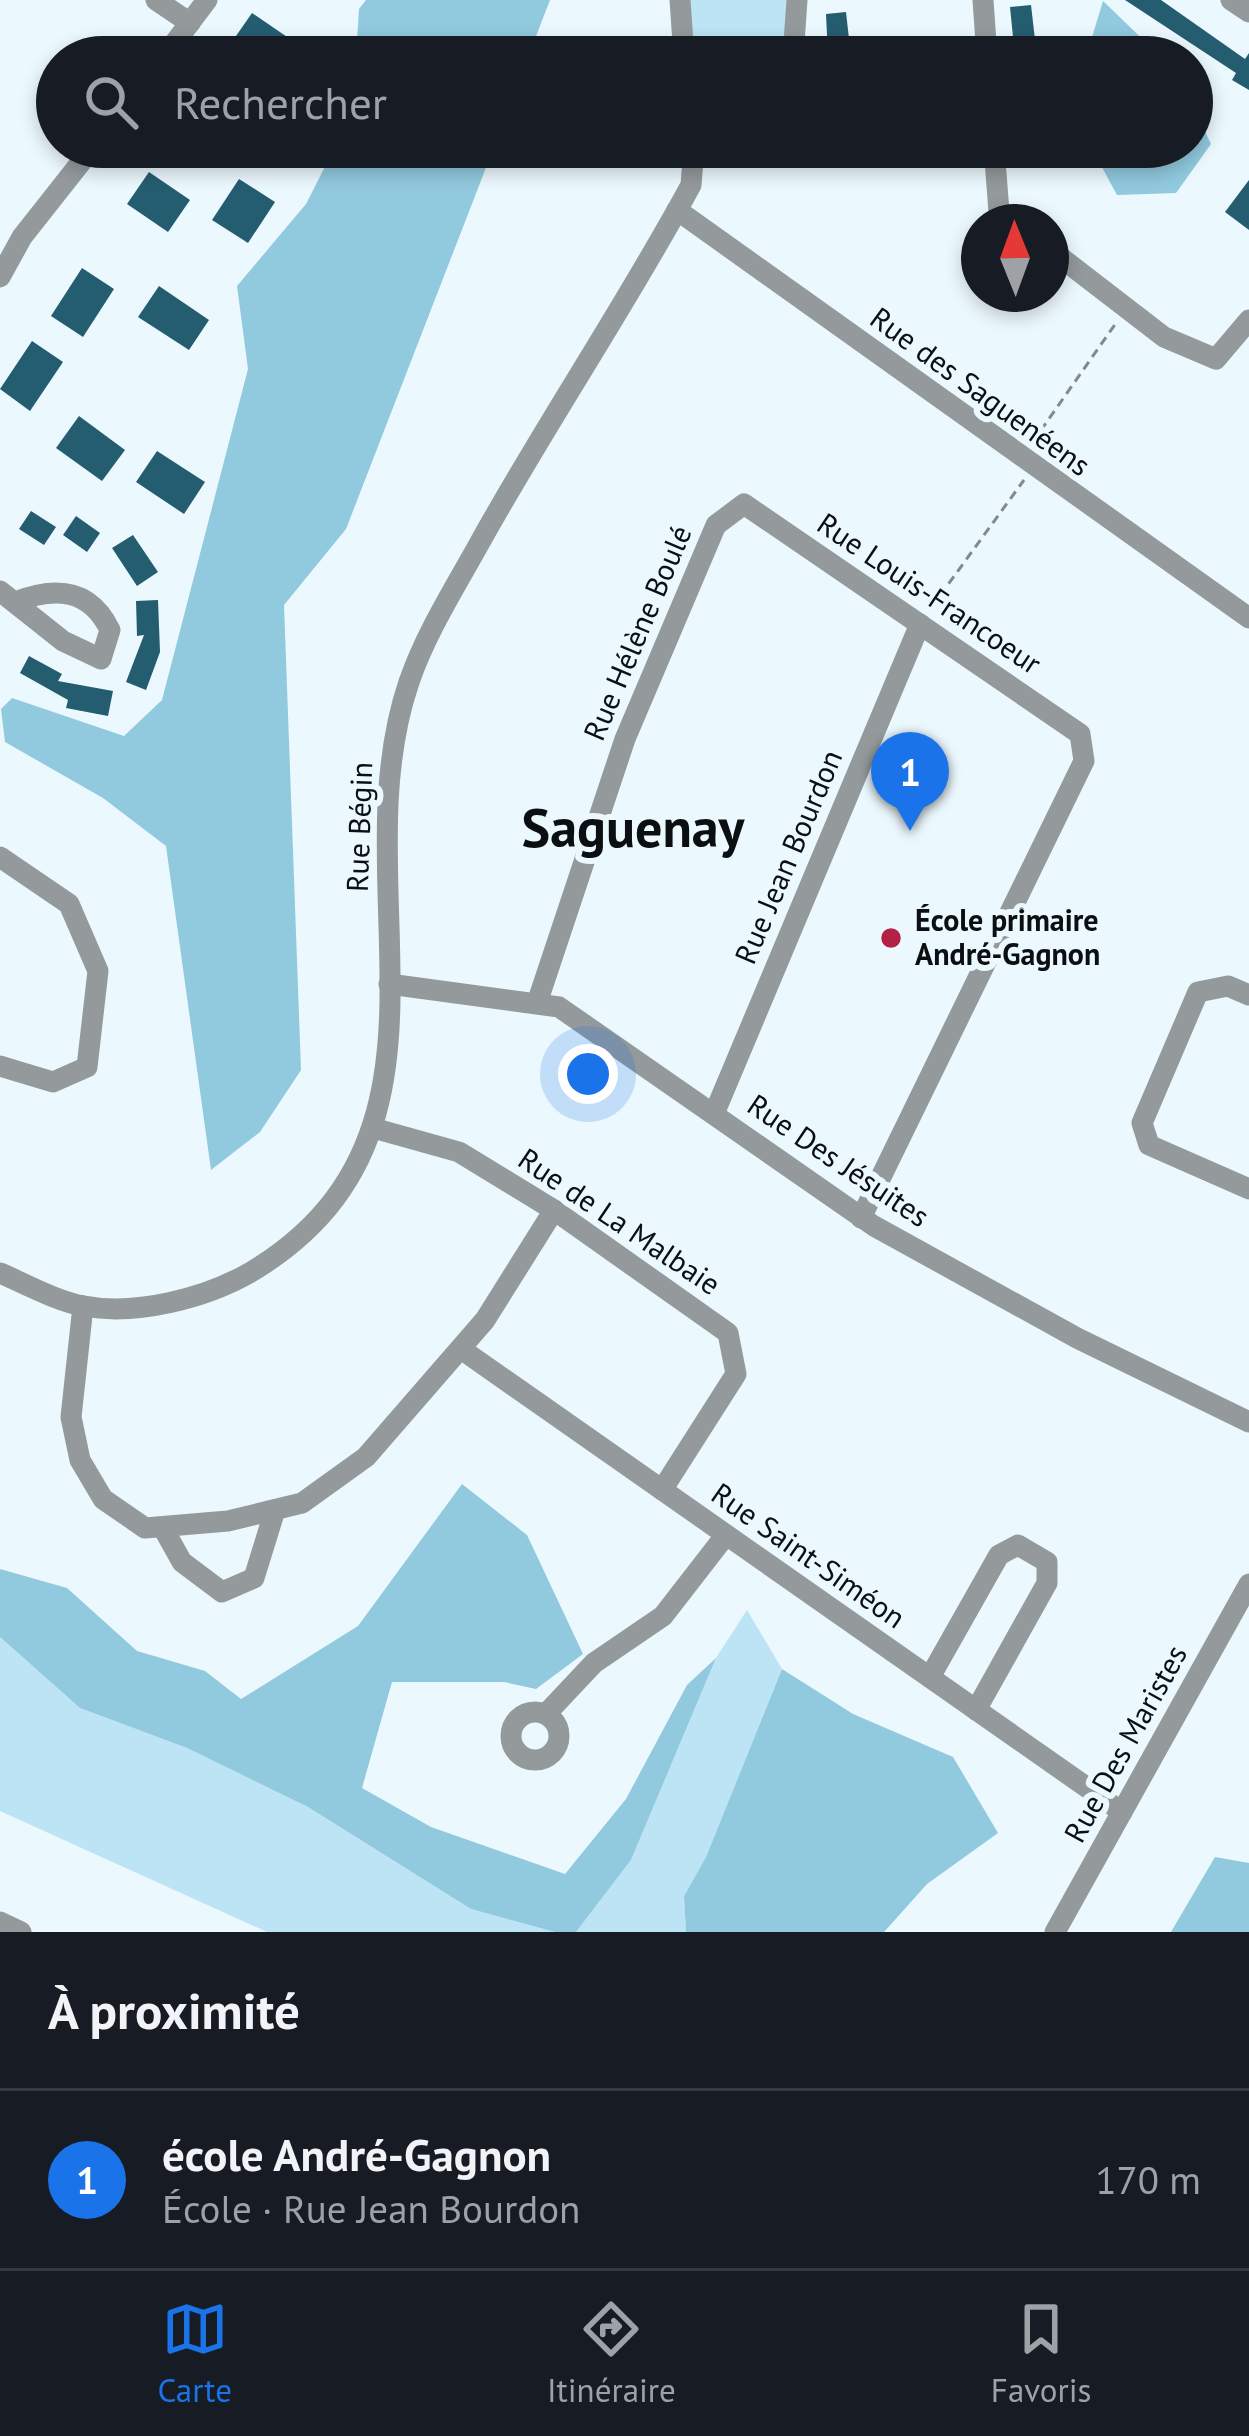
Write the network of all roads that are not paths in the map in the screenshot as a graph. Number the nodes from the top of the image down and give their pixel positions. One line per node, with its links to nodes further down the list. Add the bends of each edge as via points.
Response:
1 (156, 0): 8 (street)
2 (207, 0): 8 (street)
3 (680, 0): 10 (street)
4 (796, 0): 11 (street)
5 (983, 0): 12 (street)
6 (1231, 0): 7 (street)
7 (1249, 12)
8 (190, 23): 9 (street)
9 (180, 36)
10 (683, 36)
11 (794, 36)
12 (986, 36)
13 (76, 168): 21 (street)
14 (692, 168): 16 (street, Rue Bégin)
15 (996, 168): 17 (street)
16 (691, 185): 18 (street, Rue Bégin); 19 (street)
17 (998, 204)
18 (677, 210): 19 (street, Rue des Saguenéens); 27 (street, Rue Bégin, via 492,521 410,681 394,742)
19 (722, 242): 24 (street, Rue des Saguenéens)
20 (1069, 264): 22 (street, via 1165,337 1216,359)
21 (0, 278)
22 (1249, 320)
23 (744, 504): 25 (street, Rue Louis-Francoeur); 29 (street, Rue Hélène Boulé, via 716,525 625,739)
24 (1249, 618)
25 (920, 624): 31 (street, Rue Jean Bourdon); 35 (street, Rue Louis-Francoeur, via 1080,734 1084,761)
26 (0, 857): 30 (street, via 69,904 98,971 87,1066 53,1082)
27 (389, 983): 29 (street, Rue Des Jésuites); 32 (street, Rue Bégin, via 391,1059)
28 (1249, 995): 33 (street, via 1228,986 1198,992 1142,1124 1149,1144)
29 (537, 1003): 31 (street, Rue Des Jésuites, via 559,1006)
30 (0, 1066)
31 (714, 1114): 35 (street, Rue Des Jésuites)
32 (373, 1127): 34 (street, Rue de La Malbaie, via 459,1152); 37 (street, Rue Bégin, via 344,1187 294,1246 236,1280 171,1301)
33 (1249, 1189)
34 (554, 1210): 38 (street); 40 (street, Rue de La Malbaie, via 728,1333 736,1374)
35 (861, 1218): 39 (street, Rue Des Jésuites)
36 (0, 1273): 37 (street, Rue Bégin)
37 (83, 1306): 42 (street, via 71,1417 80,1460 103,1499 145,1528)
38 (460, 1349): 40 (street, Rue Saint-Siméon); 41 (street, via 366,1456 302,1503)
39 (1249, 1422)
40 (662, 1490): 43 (street, Rue Saint-Siméon)
41 (275, 1510): 42 (street); 42 (street, via 254,1578 222,1592 182,1562)
42 (163, 1528)
43 (725, 1535): 45 (street, Rue Saint-Siméon); 47 (street, via 663,1616 594,1663)
44 (1249, 1585): 48 (street, Rue Des Maristes)
45 (930, 1677): 46 (street, Rue Saint-Siméon); 46 (street, via 1000,1555 1018,1545 1047,1562 1047,1583)
46 (976, 1710): 48 (street, Rue Saint-Siméon)
47 (546, 1714)
48 (1122, 1812): 49 (street, Rue Des Maristes)
49 (1055, 1932)

